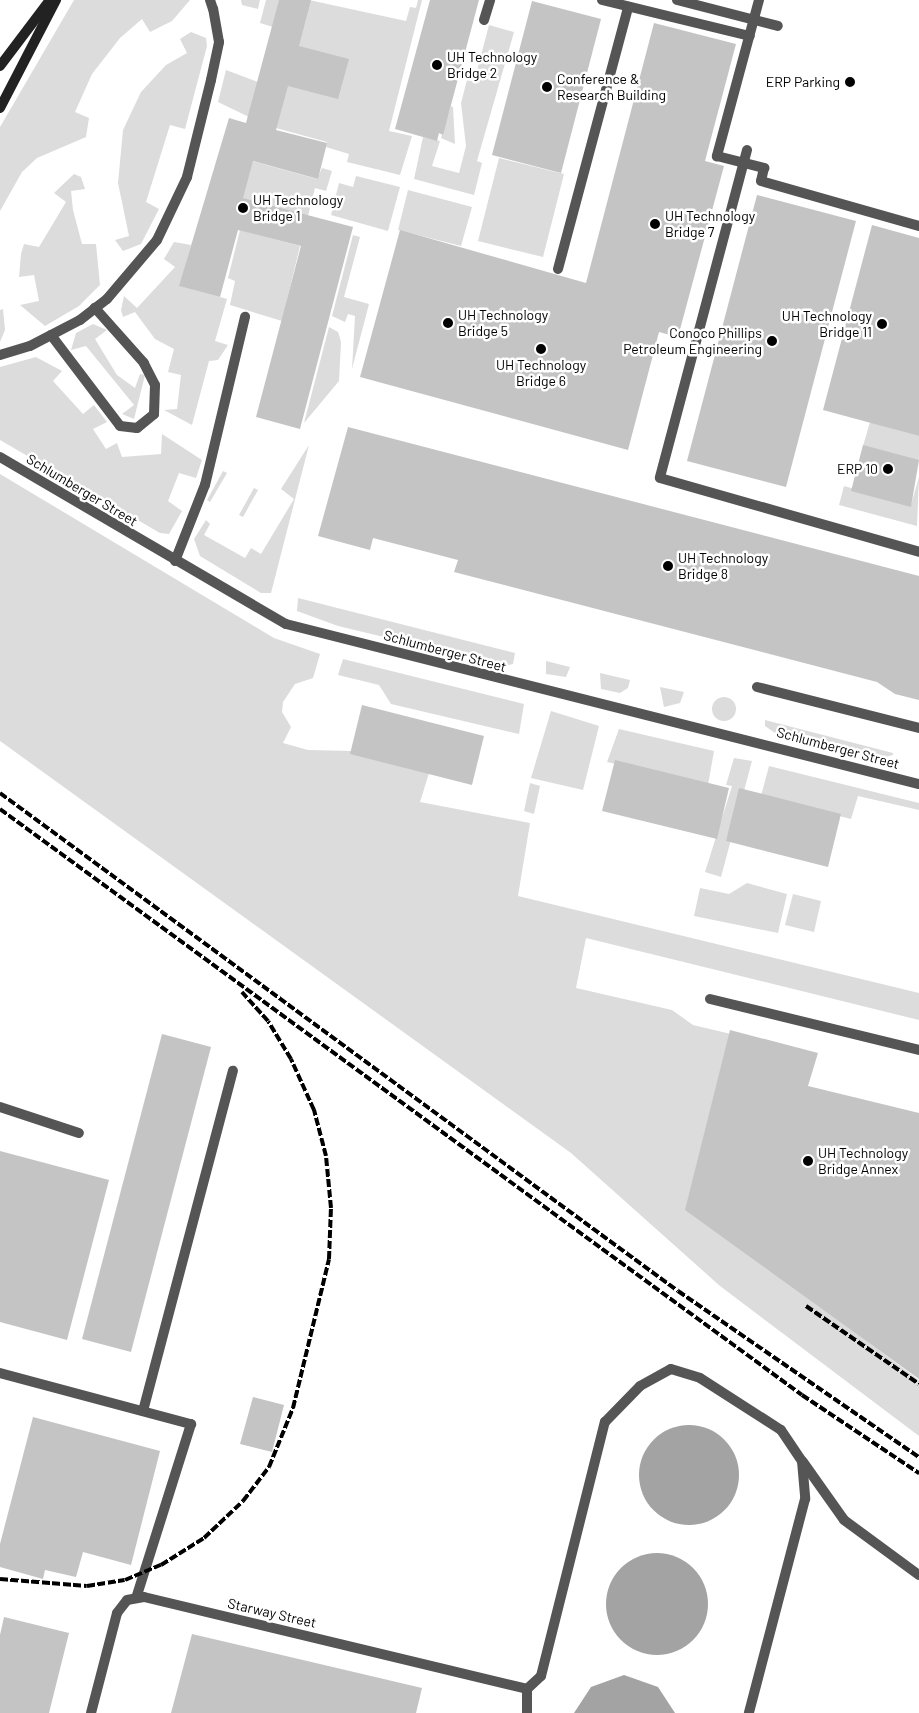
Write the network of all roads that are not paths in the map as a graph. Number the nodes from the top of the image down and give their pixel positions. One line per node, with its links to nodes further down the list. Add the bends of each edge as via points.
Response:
1 (50, 0): 13 (main road)
2 (56, 0): 14 (main road)
3 (490, 0): 10 (street)
4 (677, 0): 9 (street)
5 (759, 0): 9 (street)
6 (608, 1): 8 (street)
7 (212, 4): 19 (street, via 219,42 181,194 157,240 129,276)
8 (628, 7): 12 (street); 18 (street)
9 (754, 19): 11 (street); 12 (street)
10 (484, 20)
11 (778, 26)
12 (750, 36): 16 (street, via 717,156)
13 (0, 66)
14 (0, 108)
15 (747, 150): 16 (street)
16 (743, 163): 17 (street, via 764,168 761,181); 24 (street, via 660,478)
17 (919, 226)
18 (558, 269)
19 (95, 308): 21 (street); 21 (street, via 144,363 155,385 154,414 138,428 120,426)
20 (245, 317): 25 (street, via 205,485)
21 (51, 335): 22 (street)
22 (0, 355)
23 (0, 457): 25 (street, Schlumberger Street)
24 (919, 552)
25 (175, 561): 28 (street, Schlumberger Street, via 286,624)
26 (757, 687): 27 (street)
27 (919, 728)
28 (919, 784)
29 (710, 999): 30 (street)
30 (919, 1050)
31 (233, 1070): 35 (street)
32 (0, 1107): 33 (street)
33 (79, 1133)
34 (0, 1373): 35 (street)
35 (143, 1411): 38 (street, via 191,1424)
36 (802, 1461): 37 (street, via 844,1520); 39 (street, via 781,1430 700,1378 671,1369 640,1386 605,1422 541,1676); 42 (street, via 805,1499)
37 (919, 1574)
38 (136, 1598): 39 (street, Starway Street); 40 (street, via 127,1600 117,1613)
39 (527, 1688): 41 (street)
40 (91, 1713)
41 (527, 1713)
42 (749, 1713)

